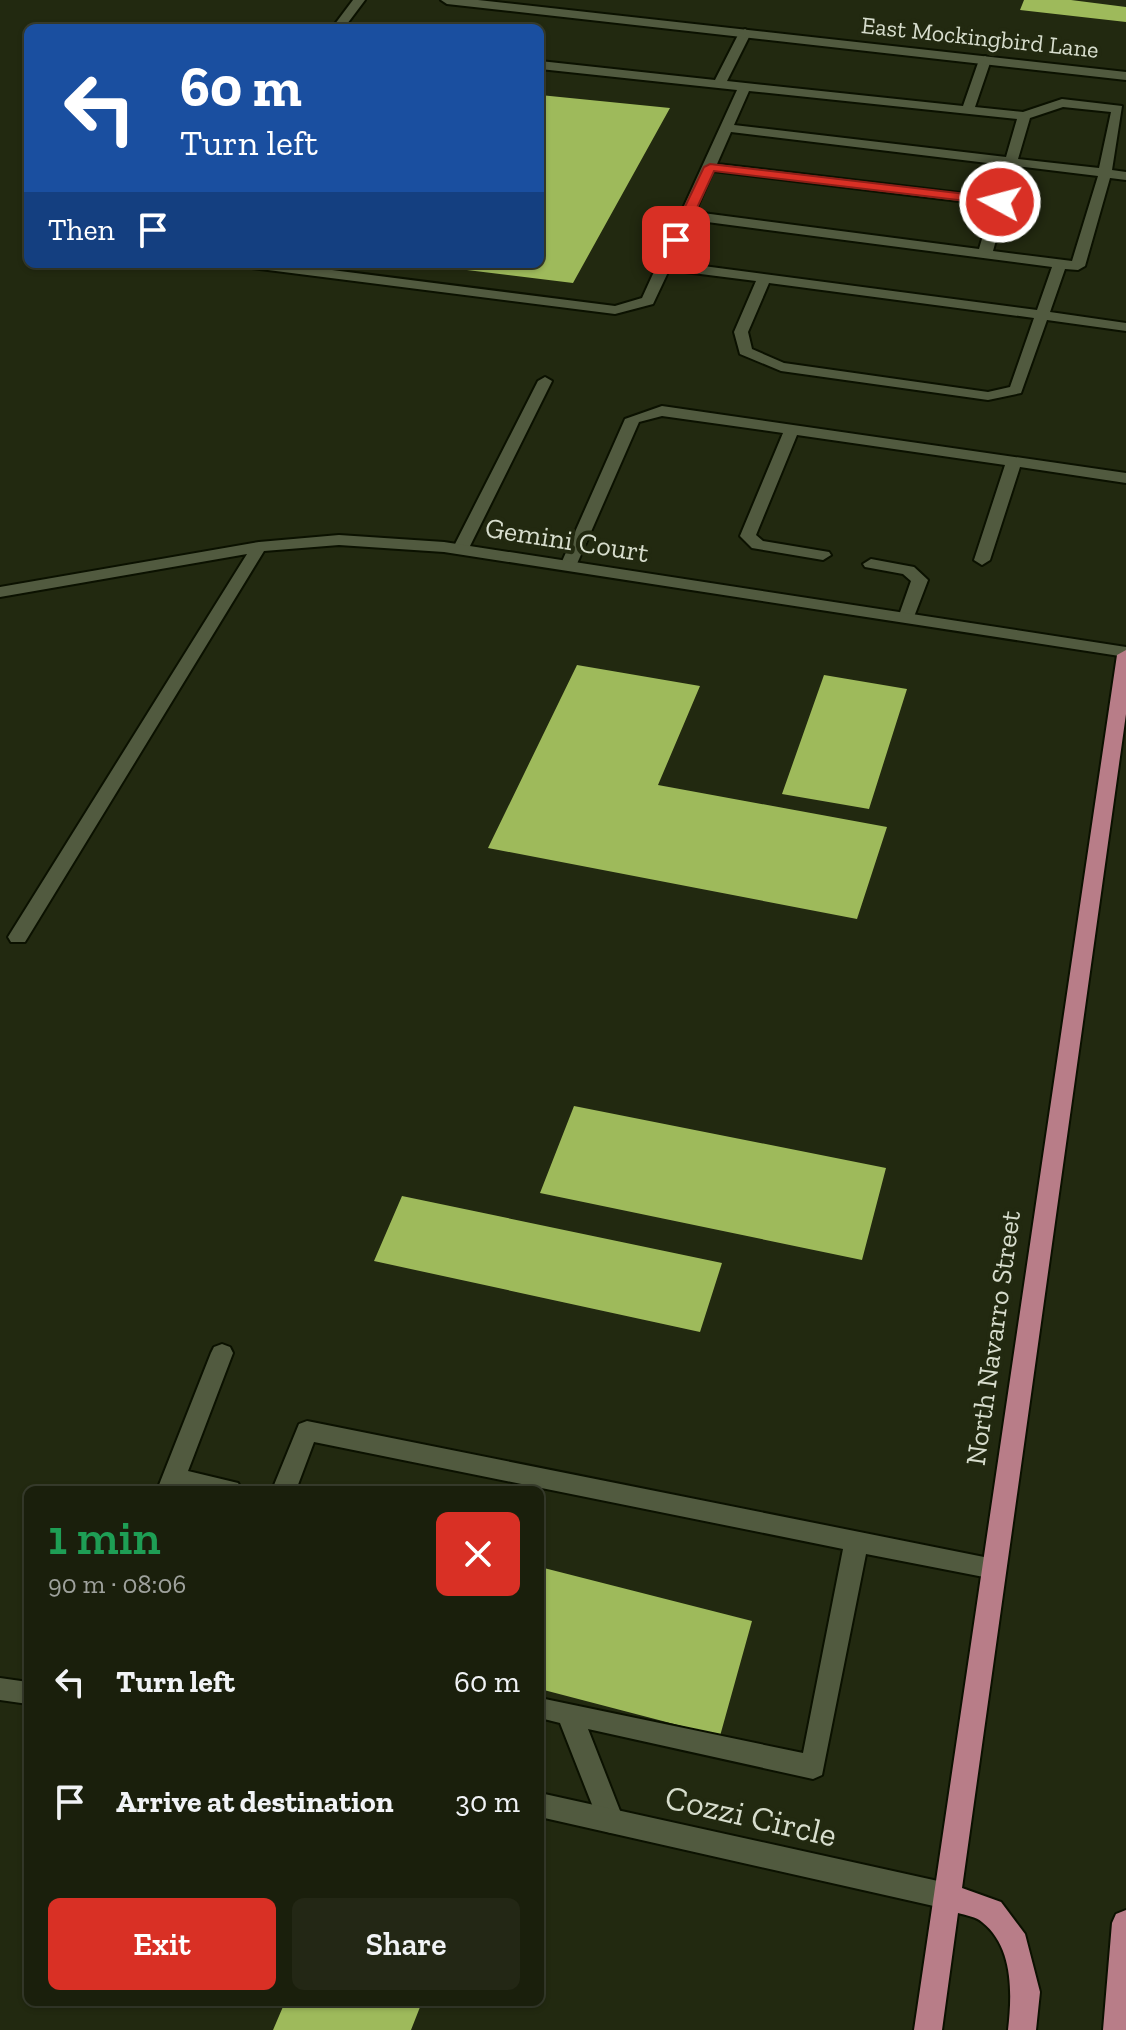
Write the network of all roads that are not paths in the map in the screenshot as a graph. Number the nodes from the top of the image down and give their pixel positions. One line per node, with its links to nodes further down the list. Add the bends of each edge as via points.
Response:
1 (359, 0): 3 (street)
2 (447, 0): 4 (street, East Mockingbird Lane)
3 (341, 24)
4 (745, 33): 5 (street, East Mockingbird Lane); 8 (street)
5 (985, 60): 7 (street, East Mockingbird Lane); 10 (street)
6 (544, 65): 8 (street)
7 (1126, 76)
8 (719, 84): 9 (street)
9 (745, 87): 10 (street); 12 (street)
10 (968, 110): 11 (street)
11 (1024, 116): 13 (street); 15 (street, via 1062,103 1118,109)
12 (729, 128): 13 (street); 14 (street)
13 (1013, 161): 15 (street); 17 (street)
14 (710, 167): 17 (street); 18 (street)
15 (1105, 173): 16 (street); 20 (street, via 1078,266)
16 (1126, 176)
17 (1000, 202): 19 (street)
18 (687, 215): 19 (street); 21 (street)
19 (985, 253): 20 (street)
20 (1060, 264): 24 (street)
21 (664, 265): 22 (street, via 648,301 615,310); 23 (street)
22 (284, 268)
23 (764, 278): 24 (street); 24 (street, via 741,332 745,351 781,367 988,396 1016,390)
24 (1042, 315): 25 (street)
25 (1126, 327)
26 (545, 381): 31 (street)
27 (792, 429): 28 (street); 32 (street, via 748,536 758,545); 35 (street, via 662,411 633,419)
28 (1014, 462): 29 (street); 33 (street)
29 (1126, 478)
30 (259, 547): 31 (street, Gemini Court, via 339,540); 36 (street, Gemini Court); 39 (street)
31 (460, 550): 35 (street, Gemini Court)
32 (823, 555)
33 (982, 560)
34 (871, 564): 37 (street, via 908,570 920,580)
35 (568, 566): 37 (street, Gemini Court)
36 (0, 592)
37 (906, 618): 38 (street, Gemini Court)
38 (1126, 653): 45 (main road, North Navarro Street)
39 (18, 937)
40 (222, 1353): 41 (street)
41 (170, 1484): 42 (street)
42 (190, 1486)
43 (286, 1486): 44 (street, via 307,1431)
44 (856, 1542): 45 (street); 49 (street, via 813,1767 556,1710)
45 (994, 1569): 50 (main road, North Navarro Street)
46 (0, 1689): 47 (street)
47 (24, 1692)
48 (544, 1806): 49 (street, Cozzi Circle)
49 (611, 1821): 50 (street, Cozzi Circle)
50 (947, 1896): 52 (main road, North Navarro Street); 53 (main road, via 991,1911 1015,1943 1026,1992)
51 (1126, 1923): 54 (main road)
52 (928, 2030)
53 (1022, 2030)
54 (1117, 2030)

